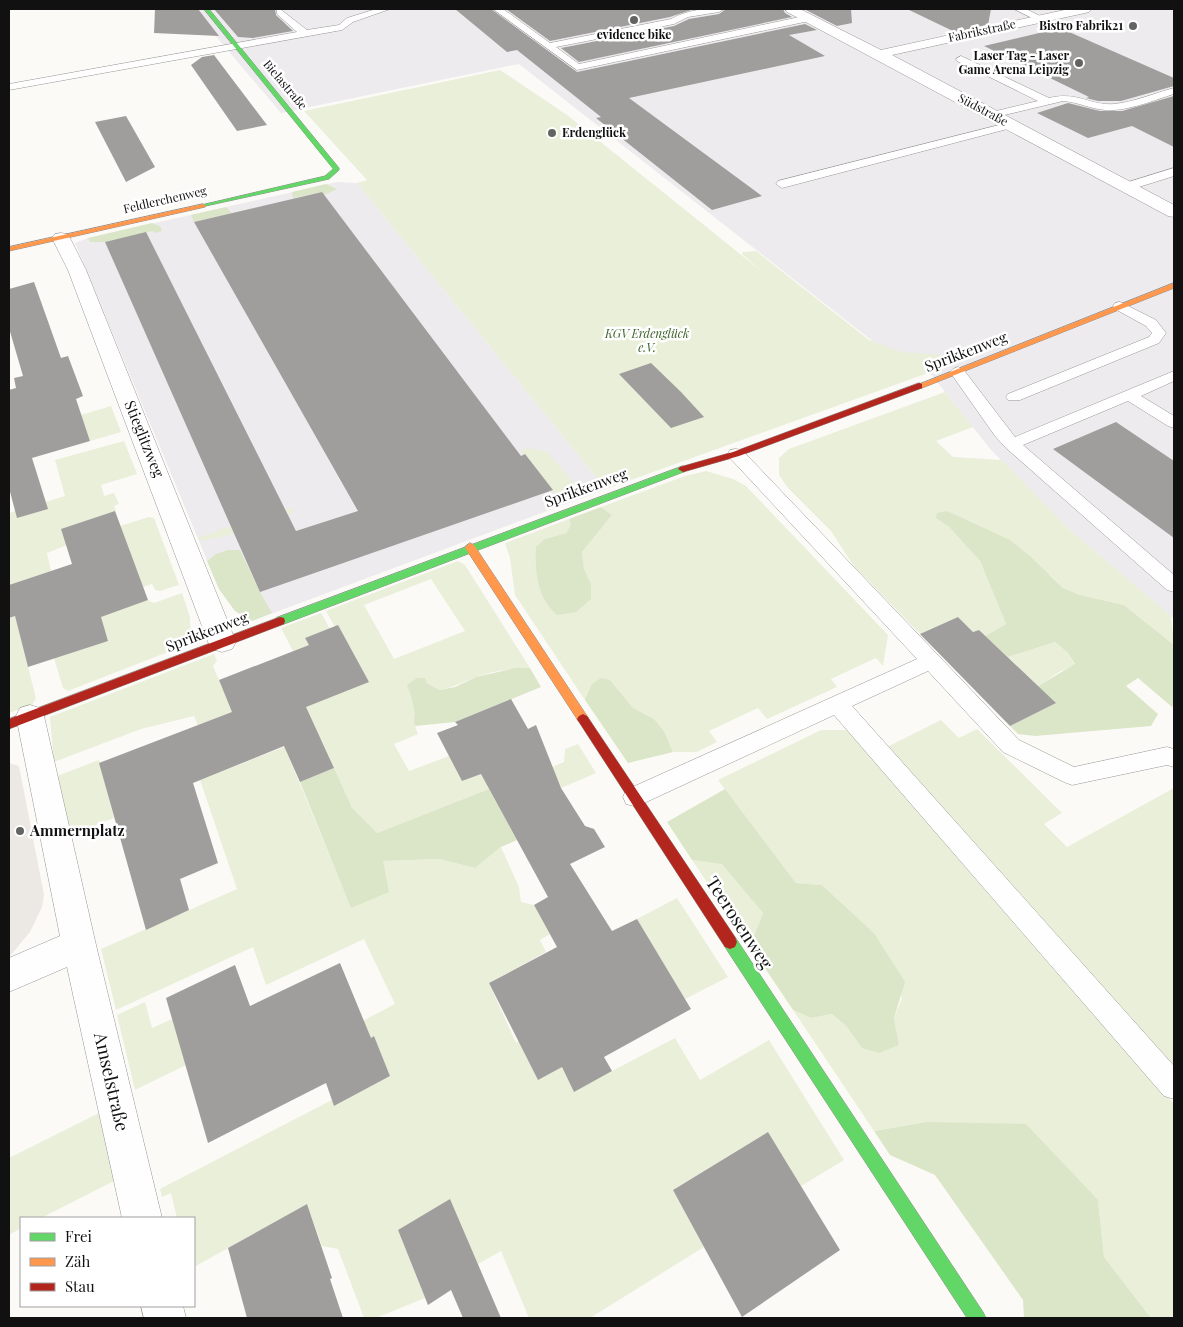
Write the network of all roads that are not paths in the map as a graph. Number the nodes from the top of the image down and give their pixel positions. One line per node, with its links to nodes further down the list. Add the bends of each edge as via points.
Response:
1 (206, 9): 15 (street, Bielastraße)
2 (385, 9): 13 (lane, via 347,17 342,27)
3 (497, 9): 14 (lane)
4 (673, 9): 10 (lane)
5 (719, 9): 10 (lane)
6 (791, 9): 11 (street, Südstraße)
7 (1019, 9): 12 (lane)
8 (1085, 9): 12 (street, Fabrikstraße)
9 (280, 12): 13 (lane)
10 (685, 16): 14 (lane, via 674,21)
11 (809, 18): 14 (lane, via 577,67); 16 (street, Südstraße)
12 (1041, 18): 16 (street, Fabrikstraße)
13 (305, 34): 15 (lane)
14 (548, 46)
15 (235, 47): 18 (lane); 24 (street, Bielastraße, via 337,169)
16 (879, 54): 21 (street, Südstraße)
17 (961, 59): 20 (lane)
18 (9, 87)
19 (1174, 91): 20 (lane, via 1115,107 1075,99)
20 (1047, 101): 21 (lane)
21 (992, 115): 22 (street, Südstraße)
22 (1011, 125): 25 (lane); 26 (street, Südstraße)
23 (1174, 172): 26 (lane)
24 (327, 178): 28 (street, Feldlerchenweg)
25 (782, 184)
26 (1126, 187): 27 (street, Südstraße)
27 (1174, 212)
28 (61, 238): 29 (street, Feldlerchenweg); 41 (street, Stieglitzweg, via 77,270)
29 (9, 249)
30 (1174, 285): 31 (street, Sprikkenweg)
31 (1120, 306): 32 (street, Sprikkenweg); 35 (lane, via 1151,323 1159,333 1154,340)
32 (958, 372): 37 (lane); 38 (street, Sprikkenweg)
33 (1174, 376): 34 (lane)
34 (1129, 395): 36 (lane); 37 (lane)
35 (1014, 397)
36 (1174, 424)
37 (1012, 444): 40 (lane)
38 (736, 454): 39 (street, Sprikkenweg, via 696,464); 42 (lane)
39 (470, 547): 41 (street, Sprikkenweg); 46 (street, Teerosenweg)
40 (1174, 585)
41 (222, 642): 44 (street, Sprikkenweg)
42 (931, 661): 43 (lane); 45 (lane, via 1011,746 1072,776 1167,756)
43 (837, 704): 46 (lane); 49 (lane)
44 (19, 720): 47 (street)
45 (1174, 758)
46 (634, 797): 51 (street, Teerosenweg)
47 (79, 945): 48 (street); 50 (street, Amselstraße)
48 (9, 975)
49 (1174, 1086)
50 (142, 1217)
51 (977, 1318)

